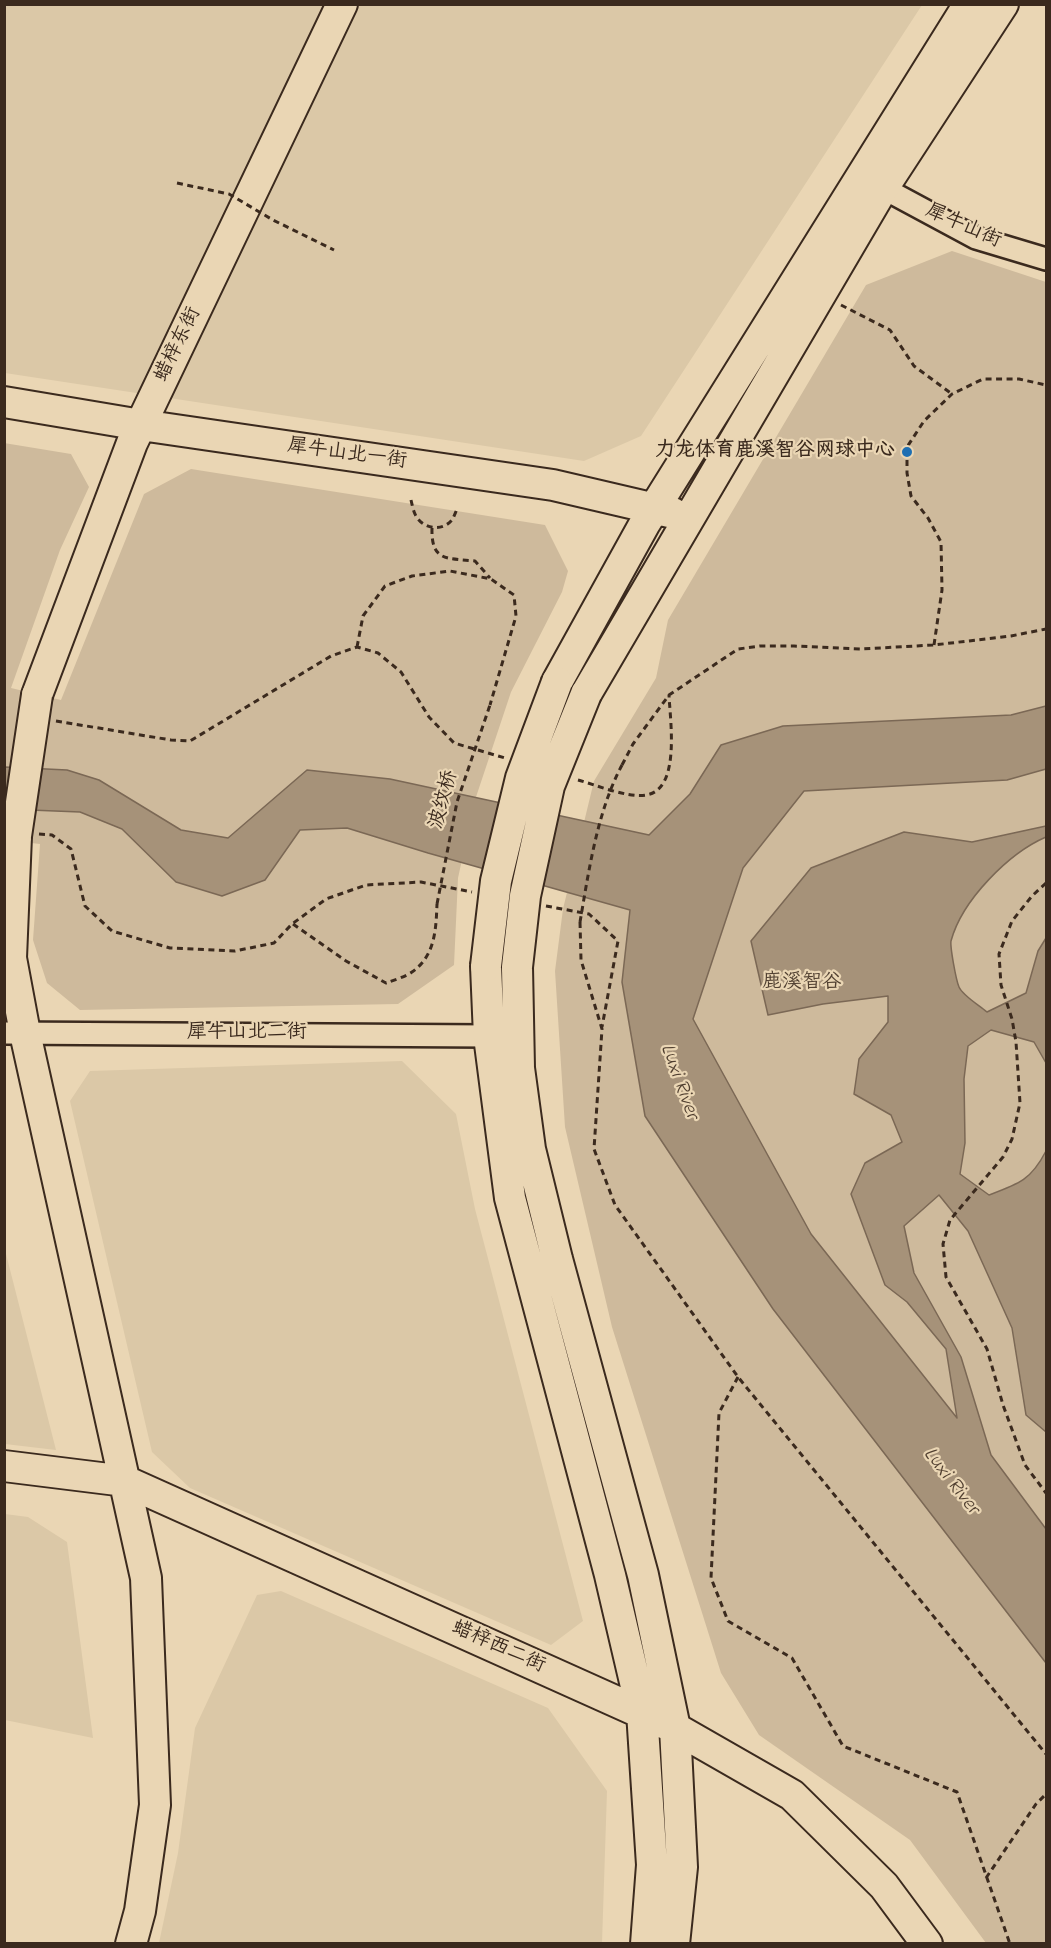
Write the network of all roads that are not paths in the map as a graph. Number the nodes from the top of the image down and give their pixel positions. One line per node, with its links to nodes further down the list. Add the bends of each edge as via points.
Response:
1 (342, 4): 8 (main road, 蜡梓东街)
2 (969, 4): 9 (main road)
3 (1003, 4): 4 (main road)
4 (883, 188): 5 (street, 犀牛山街, via 976,237); 10 (main road)
5 (1047, 259)
6 (4, 402): 8 (main road, 犀牛山北一街)
7 (4, 421): 8 (main road, 犀牛山北一街)
8 (136, 434): 9 (main road, 犀牛山北一街, via 553,485); 11 (main road, 蜡梓东街, bridge, via 43,708 22,835 12,958)
9 (650, 515): 10 (main road, 犀牛山北一街); 12 (main road, bridge, via 557,682 521,777 496,881 486,966)
10 (682, 528): 16 (main road, bridge, via 586,694 549,786 525,896 517,967 519,1068 530,1149 643,1575)
11 (15, 1033): 12 (street, 犀牛山北二街); 14 (main road, 蜡梓东街)
12 (489, 1036): 15 (main road, via 510,1198 610,1575)
13 (4, 1466): 14 (main road, 蜡梓西二街)
14 (125, 1481): 15 (main road, 蜡梓西二街); 17 (main road, 蜡梓东街, via 146,1578 155,1805 140,1911)
15 (642, 1712): 16 (main road, 蜡梓西二街); 18 (main road, via 652,1864)
16 (675, 1728): 19 (main road, via 682,1867); 20 (main road, 蜡梓西二街, via 792,1795 884,1886)
17 (131, 1944)
18 (646, 1944)
19 (674, 1944)
20 (927, 1944)

